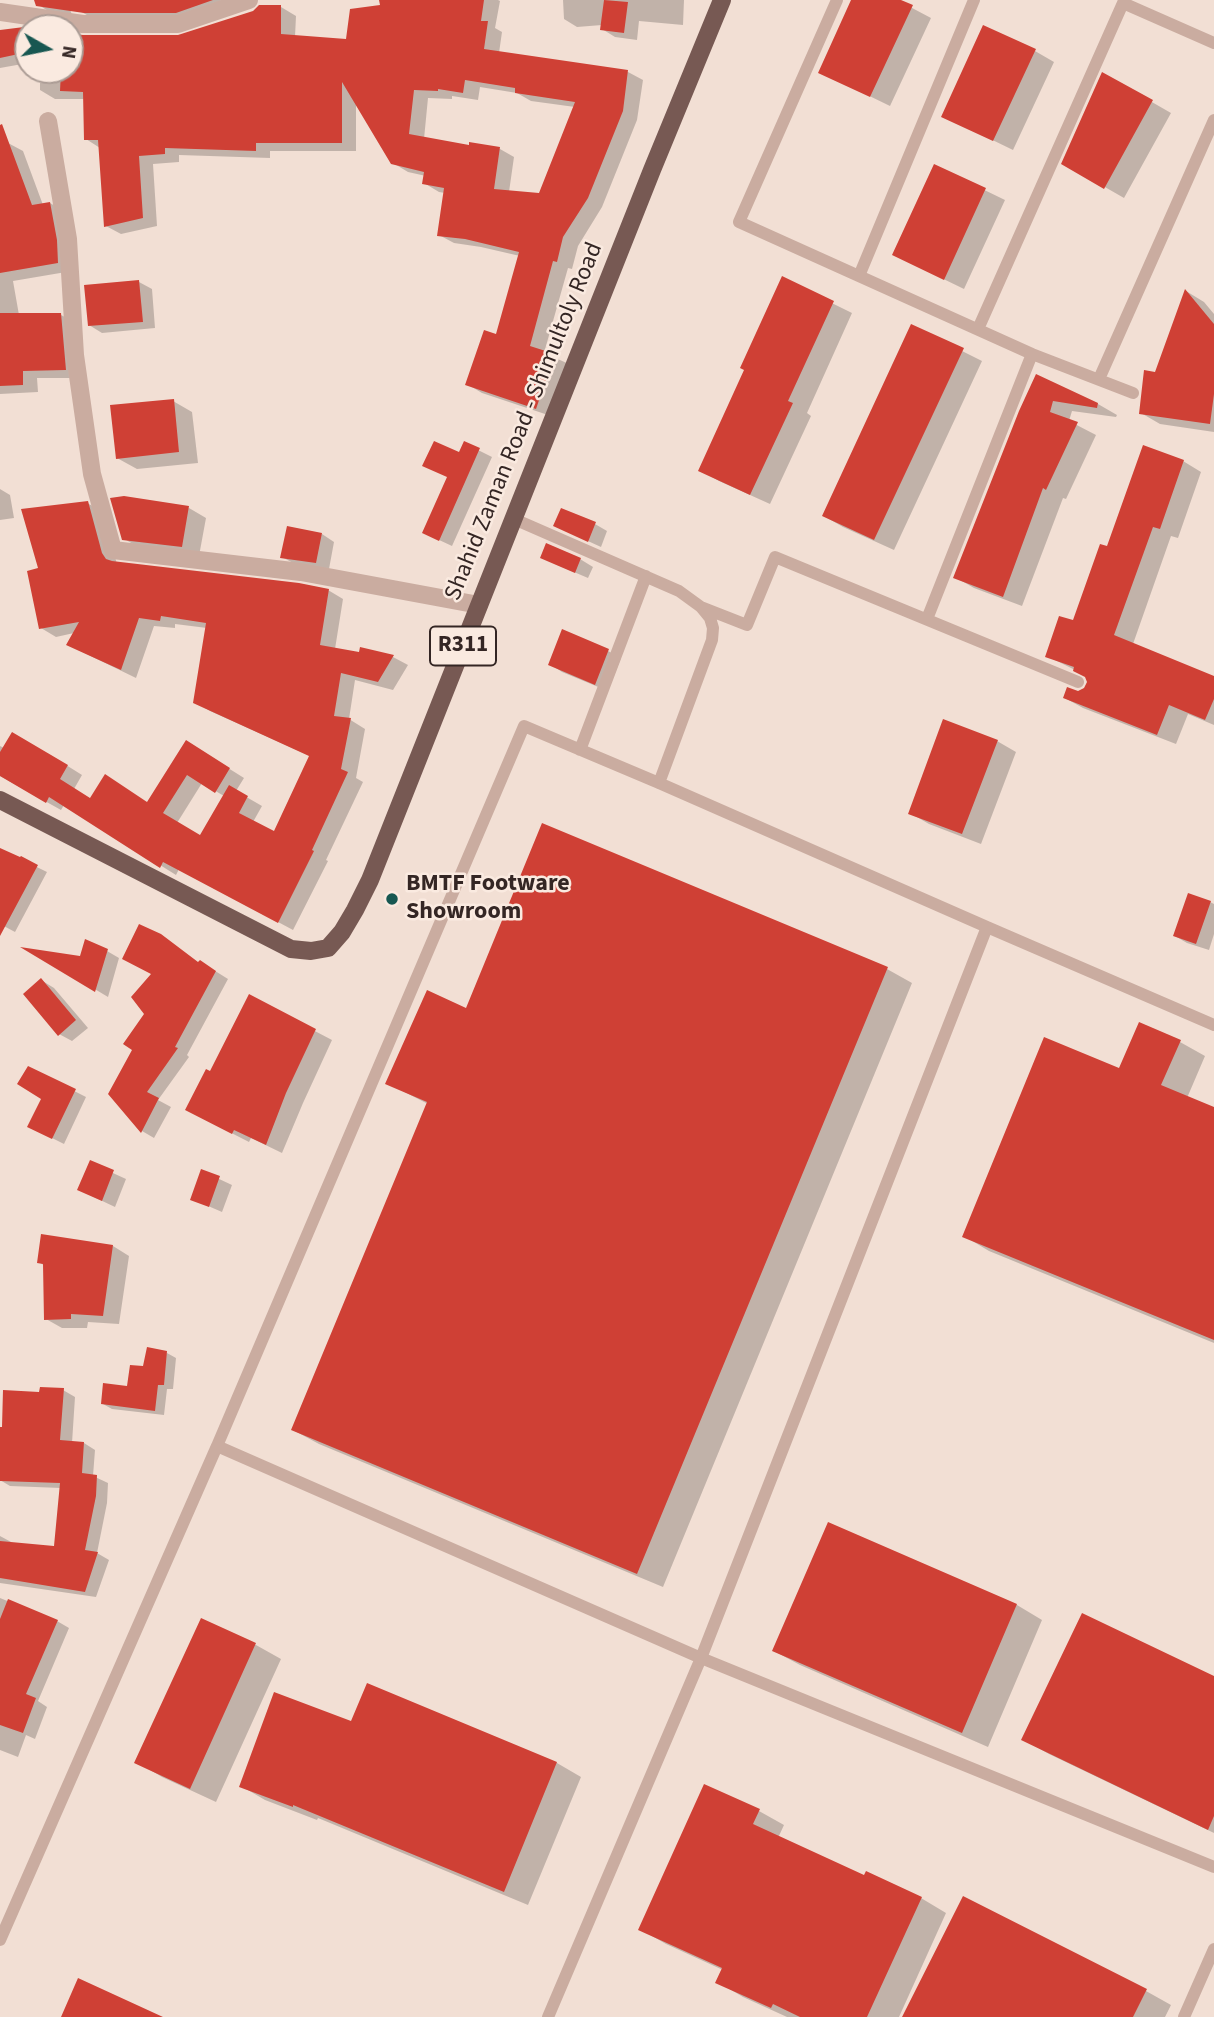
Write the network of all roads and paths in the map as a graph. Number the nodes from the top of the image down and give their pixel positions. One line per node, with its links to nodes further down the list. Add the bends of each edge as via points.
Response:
1 (249, 0): 6 (street, via 178,24 83,24)
2 (722, 0): 15 (main road, Shahid Zaman Road - Shimultoly Road / R311)
3 (837, 0): 10 (lane, via 739,222)
4 (974, 0): 10 (lane)
5 (1121, 1): 7 (lane); 11 (lane)
6 (0, 12)
7 (1214, 43)
8 (1214, 120): 13 (lane)
9 (48, 121): 17 (street, via 68,239 75,355 92,474 113,550 301,572)
10 (859, 276): 11 (lane)
11 (978, 329): 12 (lane)
12 (1032, 354): 13 (lane); 19 (lane)
13 (1099, 379): 14 (lane)
14 (1133, 393)
15 (514, 519): 16 (lane); 17 (main road, Shahid Zaman Road - Shimultoly Road / R311)
16 (646, 576): 18 (lane); 21 (lane)
17 (480, 605): 23 (main road, Shahid Zaman Road - Shimultoly Road / R311, via 370,880 342,932 328,948 291,949)
18 (701, 607): 19 (lane, via 747,625 775,557); 22 (lane, via 710,618 712,640)
19 (926, 619): 20 (lane)
20 (1079, 682)
21 (580, 750): 22 (lane); 26 (lane, via 524,726)
22 (659, 783): 24 (lane)
23 (0, 800)
24 (987, 927): 25 (lane); 27 (lane)
25 (1214, 1026)
26 (217, 1446): 27 (lane); 29 (lane)
27 (701, 1658): 28 (lane); 31 (lane)
28 (1214, 1867)
29 (0, 1940)
30 (1214, 1949): 32 (lane)
31 (548, 2017)
32 (1184, 2017)

